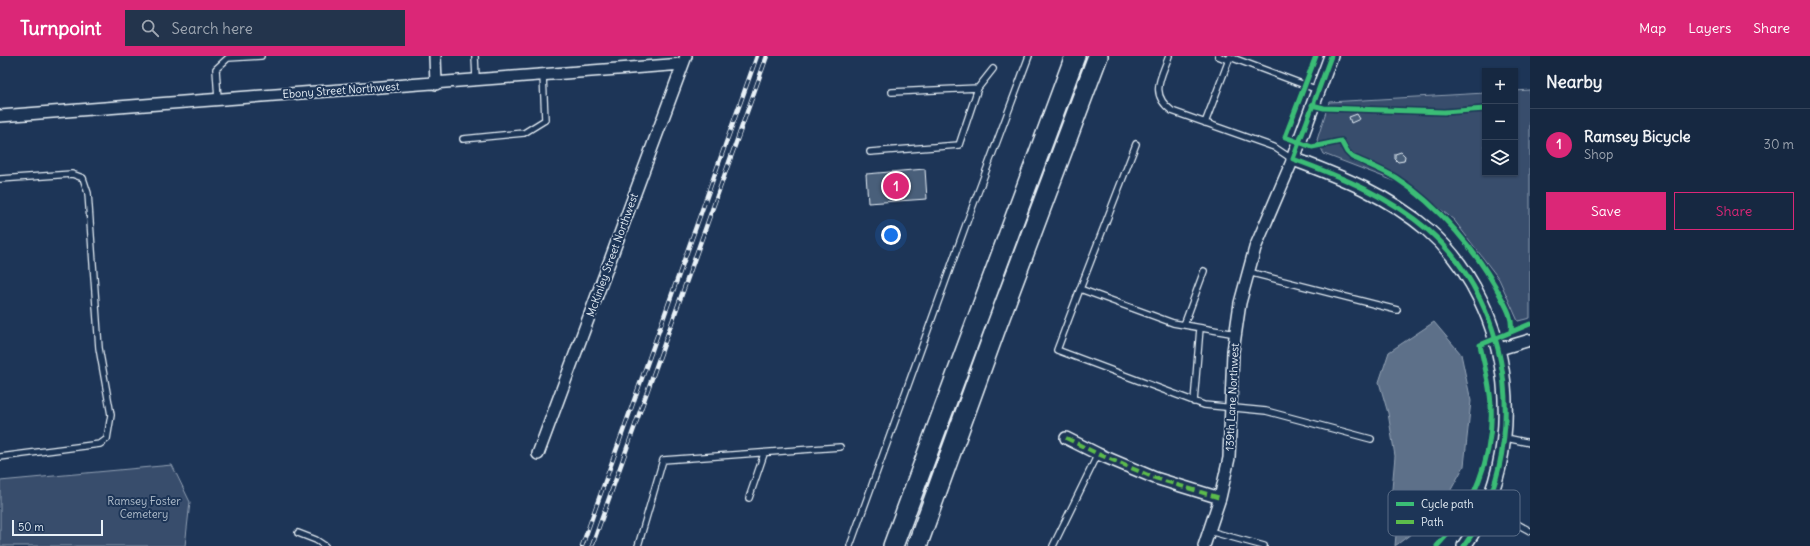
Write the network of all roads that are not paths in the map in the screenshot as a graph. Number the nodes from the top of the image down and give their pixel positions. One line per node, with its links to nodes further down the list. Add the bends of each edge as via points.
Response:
1 (261, 56): 19 (lane, via 228,58 216,69)
2 (435, 56): 15 (street)
3 (475, 56): 14 (lane)
4 (1029, 56): 57 (lane)
5 (1075, 56): 58 (highway)
6 (1098, 56): 59 (highway)
7 (1169, 56): 21 (lane, via 1159,82 1160,98 1172,111)
8 (1218, 56): 11 (lane)
9 (1331, 56): 17 (street)
10 (684, 60): 13 (street, Ebony Street Northwest); 43 (street, McKinley Street Northwest)
11 (1228, 60): 17 (lane, via 1230,57); 21 (lane)
12 (993, 70): 16 (lane)
13 (543, 75): 14 (street, Ebony Street Northwest); 22 (lane, via 545,120 524,133)
14 (476, 80): 15 (street, Ebony Street Northwest)
15 (436, 84): 19 (street, Ebony Street Northwest)
16 (978, 88): 18 (lane); 24 (lane, via 958,145)
17 (1318, 90): 25 (street)
18 (892, 92)
19 (218, 99): 20 (street, Ebony Street Northwest)
20 (0, 116)
21 (1205, 122): 25 (lane, via 1274,147)
22 (463, 139)
23 (1136, 144): 29 (lane)
24 (870, 152)
25 (1293, 159): 28 (street, 139th Lane Northwest, via 1255,248); 35 (street, via 1377,194 1430,231 1472,283 1490,315)
26 (0, 179): 46 (lane, via 72,174 83,178 88,193 98,348 111,415 107,439 100,444)
27 (1204, 271): 31 (lane)
28 (1248, 272): 30 (lane); 33 (street, 139th Lane Northwest)
29 (1080, 289): 31 (lane); 36 (lane, via 1057,350)
30 (1397, 310)
31 (1184, 325): 32 (lane)
32 (1200, 328): 33 (lane); 36 (lane)
33 (1236, 334): 37 (street, 139th Lane Northwest)
34 (1530, 340): 35 (street)
35 (1502, 348): 40 (street, via 1513,403)
36 (1194, 402): 37 (lane)
37 (1231, 407): 39 (lane, via 1266,411); 49 (street, 139th Lane Northwest, via 1230,458)
38 (1066, 438): 45 (street)
39 (1371, 439)
40 (1511, 439): 41 (lane); 47 (street, via 1505,470)
41 (1530, 443)
42 (840, 447): 44 (lane)
43 (538, 454)
44 (764, 454): 48 (lane); 56 (lane, via 662,460)
45 (1098, 454): 49 (street, via 1155,478); 60 (lane)
46 (0, 457)
47 (1497, 490)
48 (749, 498)
49 (1220, 498): 51 (street, 139th Lane Northwest)
50 (1520, 526): 52 (lane)
51 (1209, 531): 61 (street, 139th Lane Northwest); 62 (lane)
52 (1530, 531)
53 (298, 533): 55 (lane)
54 (1472, 536): 63 (street)
55 (324, 546)
56 (638, 546)
57 (850, 546)
58 (894, 546)
59 (917, 546)
60 (1054, 546)
61 (1204, 546)
62 (1264, 546)
63 (1464, 546)

